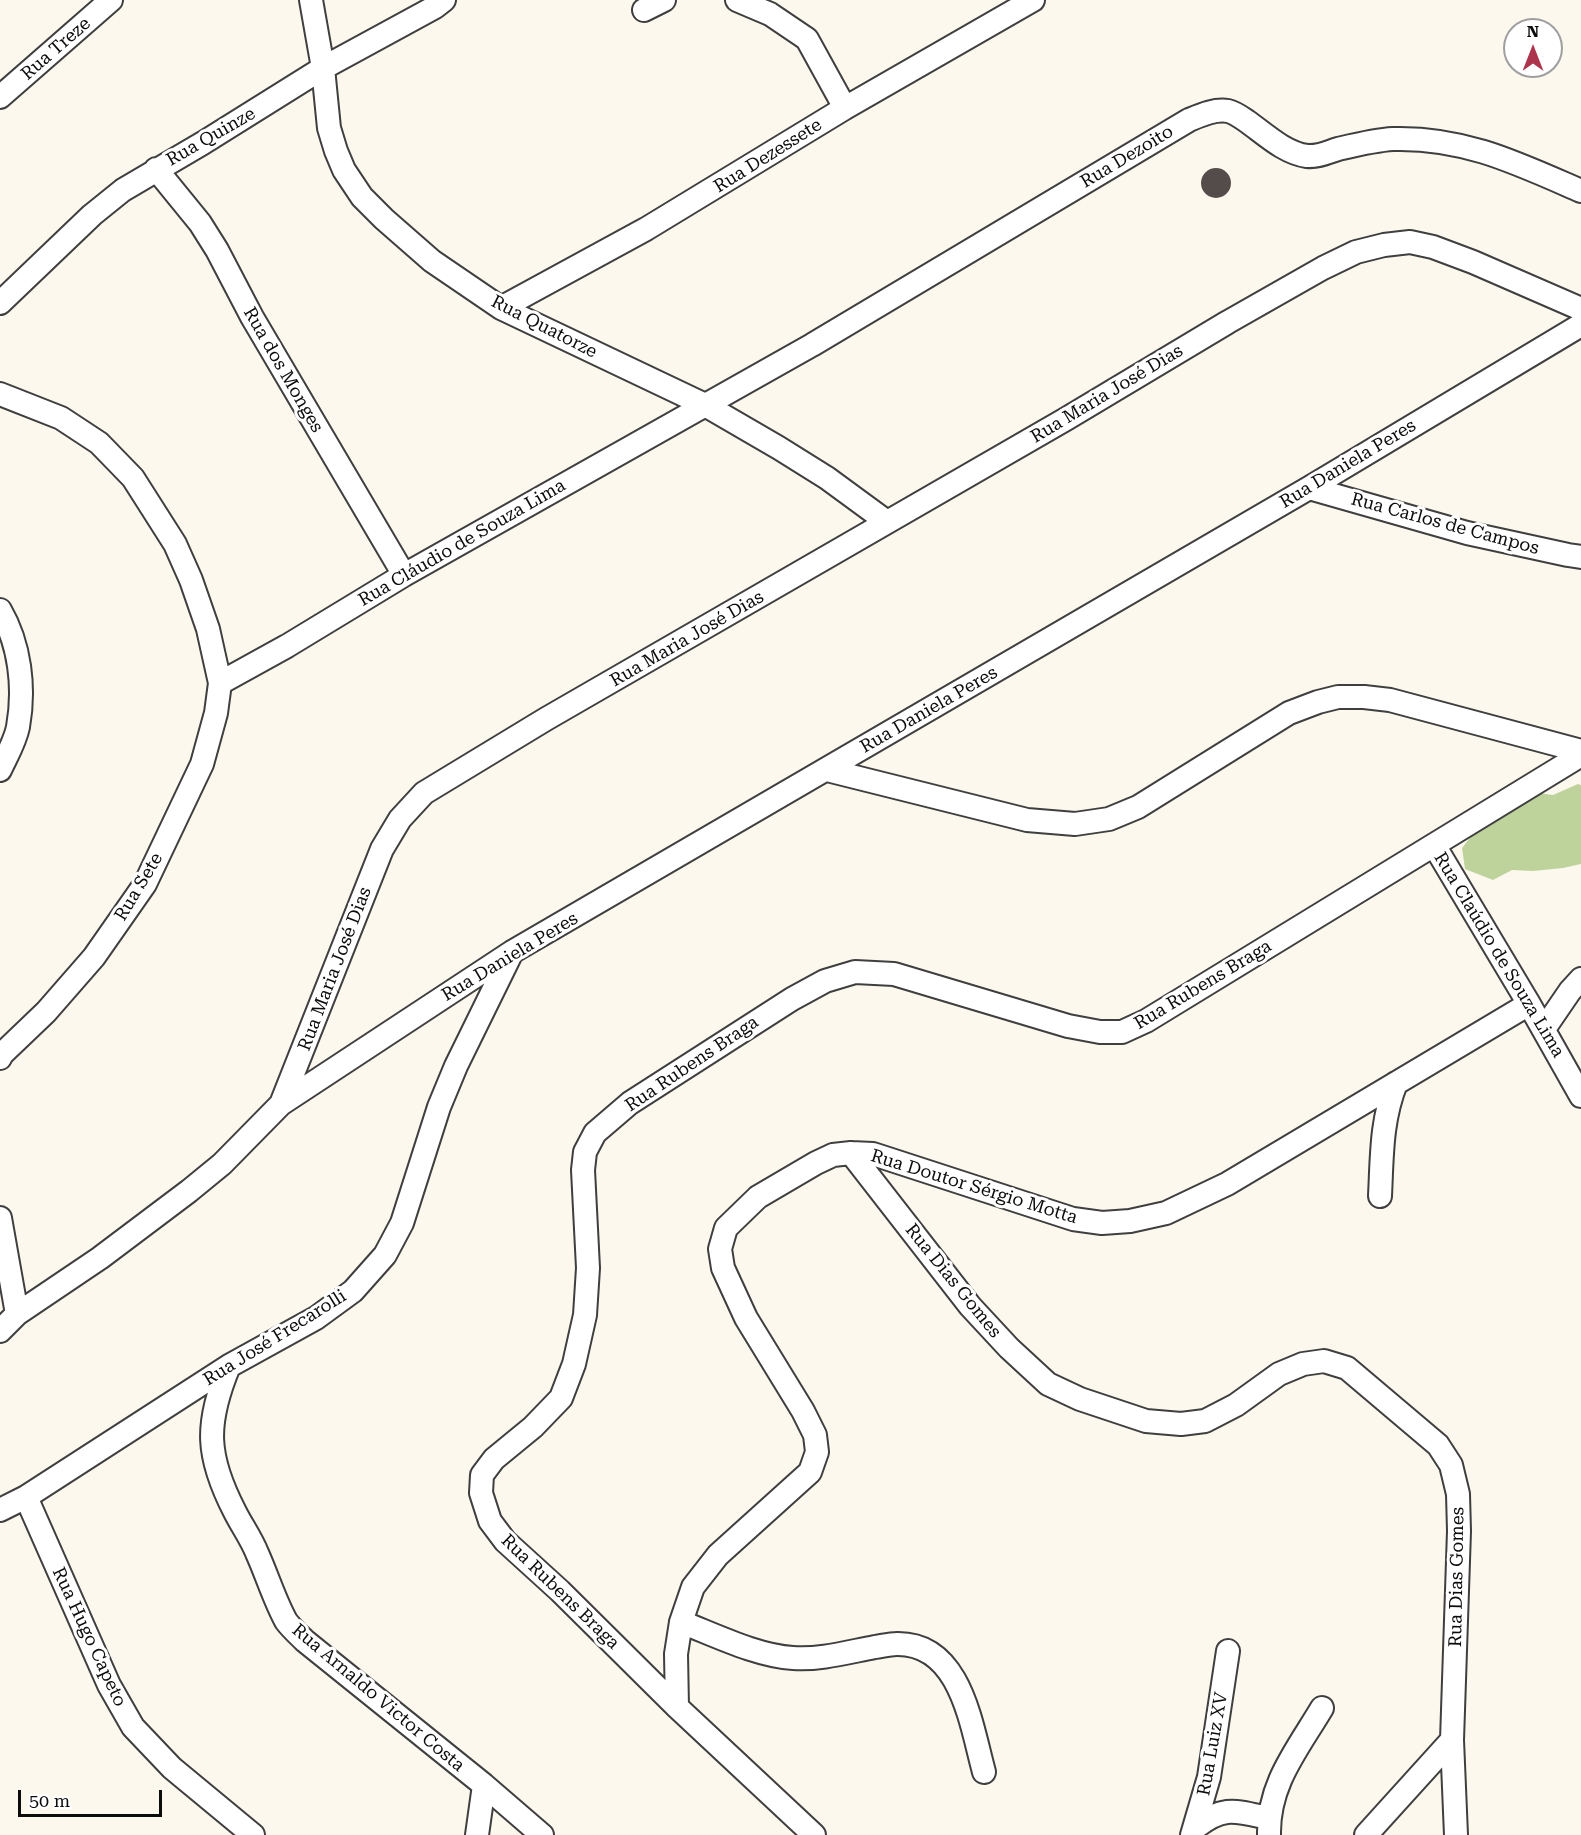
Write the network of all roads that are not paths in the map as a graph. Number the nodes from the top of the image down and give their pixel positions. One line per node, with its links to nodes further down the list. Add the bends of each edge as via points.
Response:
1 (111, 0): 7 (street, Rua Treze)
2 (311, 0): 6 (street, Rua Quatorze)
3 (444, 0): 6 (street, Rua Quinze)
4 (737, 0): 8 (street, via 770,14 807,39)
5 (1033, 0): 8 (street, Rua Dezessete)
6 (323, 68): 9 (street, Rua Quinze); 12 (street, Rua Quatorze, via 329,128 344,170 362,197 432,261)
7 (0, 97)
8 (845, 108): 12 (street, Rua Dezessete, via 646,229)
9 (156, 169): 11 (street, Rua Quinze, via 92,215); 20 (street, Rua dos Monges, via 217,250 252,318)
10 (1581, 190): 16 (street, Rua Dezoito, via 1465,146 1428,140 1390,140 1306,155 1287,149 1238,115 1228,111 1204,114)
11 (0, 303)
12 (501, 308): 16 (street, Rua Quatorze)
13 (1581, 309): 18 (street, Rua Maria José Dias, via 1433,247 1410,242 1356,252 1228,322)
14 (1581, 325): 17 (street, Rua Daniela Peres)
15 (0, 394): 22 (street, via 62,418 99,443 133,478 175,544 191,580 208,629)
16 (705, 405): 18 (street, Rua Quatorze, via 827,478); 20 (street, Rua Cláudio de Souza Lima)
17 (1309, 488): 19 (street, Rua Carlos de Campos, via 1467,533); 25 (street, Rua Daniela Peres)
18 (887, 522): 34 (street, Rua Maria José Dias, via 424,793 400,819 382,849)
19 (1576, 553)
20 (404, 575): 22 (street, Rua Cláudio de Souza Lima)
21 (0, 610): 24 (street, via 15,644 21,674 18,729)
22 (220, 683): 31 (street, Rua Sete, via 202,764 145,884 94,957 46,1012)
23 (1581, 753): 25 (street, via 1390,700 1338,697 1289,713 1138,807 1109,819 1075,824 1027,820); 26 (street, Rua Rubens Braga)
24 (0, 770)
25 (827, 770): 27 (street, Rua Daniela Peres)
26 (1434, 845): 29 (street, Rua Claúdio de Souza Lima); 45 (street, Rua Rubens Braga, via 1122,1032 1068,1026 894,974 855,972 825,981 792,999 630,1103 595,1133 585,1152 583,1170 588,1268 585,1315 574,1364 561,1398 494,1459 482,1475 481,1493 490,1521 505,1541)
27 (512, 952): 34 (street, Rua Daniela Peres); 40 (street, Rua José Frecarolli, via 443,1097 402,1223 385,1255 353,1291 316,1318)
28 (1581, 979): 30 (street)
29 (1529, 1004): 30 (street, Rua Claúdio de Souza Lima); 32 (street, Rua Doutor Sérgio Motta)
30 (1544, 1029): 33 (street, Rua Claúdio de Souza Lima)
31 (1, 1055)
32 (1396, 1083): 35 (street, Rua Doutor Sérgio Motta, via 1227,1184 1166,1213 1130,1221 1073,1219 873,1154); 36 (street, via 1384,1127)
33 (1581, 1096)
34 (281, 1104): 38 (street, Rua Maria José Dias, via 222,1164 189,1191)
35 (851, 1153): 43 (street, Rua Doutor Sérgio Motta, via 833,1155 758,1197 726,1228 720,1249 723,1268 746,1318 807,1419 815,1435 817,1452 810,1472 718,1555 693,1587); 47 (street, Rua Dias Gomes, via 970,1306 1032,1370 1080,1400 1146,1421 1181,1424 1205,1420 1236,1405 1279,1374 1324,1361 1347,1368 1438,1445 1451,1465 1458,1494)
36 (1380, 1196)
37 (0, 1218): 38 (street)
38 (17, 1314): 39 (street, Rua Maria José Dias)
39 (0, 1331)
40 (229, 1366): 41 (street, Rua José Frecarolli); 49 (street, Rua Arnaldo Victor Costa, via 213,1414 212,1448 218,1476 288,1623 305,1641)
41 (26, 1497): 42 (street, Rua José Frecarolli); 52 (street, Rua Hugo Capeto, via 109,1685 133,1727 172,1768)
42 (0, 1510)
43 (681, 1622): 45 (street, Rua Doutor Sérgio Motta, via 676,1654); 48 (street, via 761,1652 793,1658 897,1643 921,1648 944,1664 959,1687)
44 (1228, 1651): 51 (street, Rua Luiz XV, via 1209,1777)
45 (677, 1707): 55 (street, Rua Rubens Braga)
46 (1322, 1708): 50 (street, via 1280,1778)
47 (1452, 1740): 56 (street); 57 (street, Rua Dias Gomes)
48 (984, 1772)
49 (484, 1785): 53 (street); 54 (street, Rua Arnaldo Victor Costa)
50 (1268, 1826): 51 (street, via 1240,1812 1223,1812 1209,1817)
51 (1194, 1832)
52 (253, 1835)
53 (477, 1835)
54 (543, 1835)
55 (814, 1835)
56 (1366, 1835)
57 (1456, 1835)

